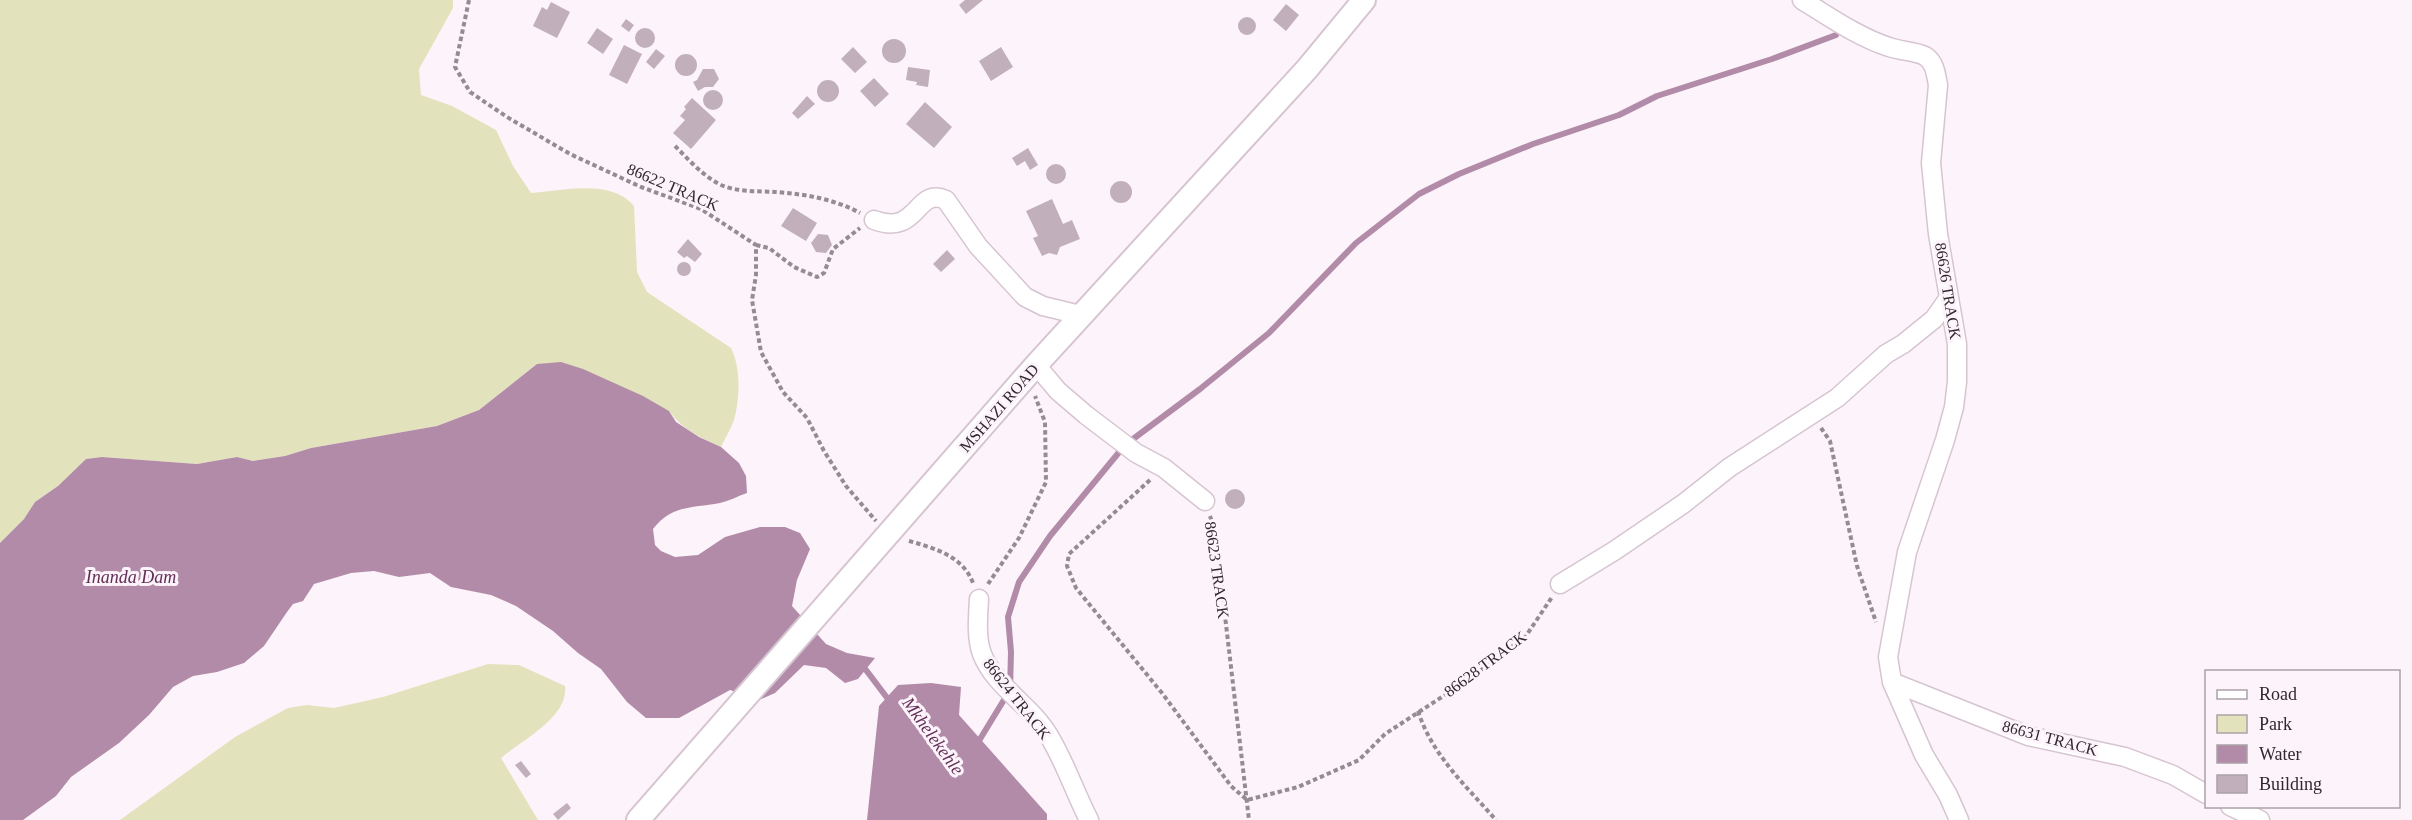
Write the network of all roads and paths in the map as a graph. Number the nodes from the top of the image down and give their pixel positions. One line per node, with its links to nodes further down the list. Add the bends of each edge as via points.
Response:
1 (469, 0): 6 (path, 86622 TRACK, via 455,67 470,92 570,154 641,188 701,209)
2 (1364, 0): 8 (street, MSHAZI ROAD, via 1307,69)
3 (1802, 0): 7 (street, 86626 TRACK, via 1869,39 1924,56 1933,63 1938,85 1931,163)
4 (675, 146): 5 (path, via 722,185 807,195 849,207)
5 (874, 220): 6 (path, 86622 TRACK, via 833,249 824,273 817,277 794,267 769,248); 8 (street, via 886,225 900,224 932,198 946,200 978,246 1025,297)
6 (756, 245): 13 (path, via 752,300 761,352 783,392 807,418 846,486)
7 (1948, 298): 10 (street, via 1921,331 1886,354); 17 (street, 86626 TRACK, via 1957,344 1958,382 1945,440 1907,552 1888,657)
8 (1080, 315): 9 (street, MSHAZI ROAD)
9 (1032, 370): 11 (street, 86623 TRACK, via 1136,453); 13 (street, MSHAZI ROAD); 15 (path, via 1045,422 1046,483 1019,538)
10 (1818, 410): 14 (street); 16 (path, via 1820,427 1830,441 1857,566)
11 (1164, 468): 12 (street, 86623 TRACK); 20 (path, via 1069,554 1067,566 1076,588 1231,786)
12 (1205, 501): 20 (path, 86623 TRACK, via 1215,531)
13 (888, 535): 15 (path, via 949,555 971,578); 22 (street, MSHAZI ROAD)
14 (1560, 584): 18 (path, 86628 TRACK, via 1526,636)
15 (978, 599): 23 (street, 86624 TRACK, via 982,653 991,670 1049,736)
16 (1878, 627)
17 (1892, 682): 19 (street, 86631 TRACK, via 2028,736 2125,757 2173,775); 26 (street, via 1924,755)
18 (1418, 711): 20 (path, 86628 TRACK, via 1385,734 1359,760 1298,787); 25 (path, via 1424,732 1439,755)
19 (2205, 793)
20 (1247, 800): 24 (path, 86623 TRACK)
21 (2232, 808): 27 (street)
22 (638, 820)
23 (1089, 820)
24 (1250, 820)
25 (1496, 820)
26 (1959, 820)
27 (2260, 820)

